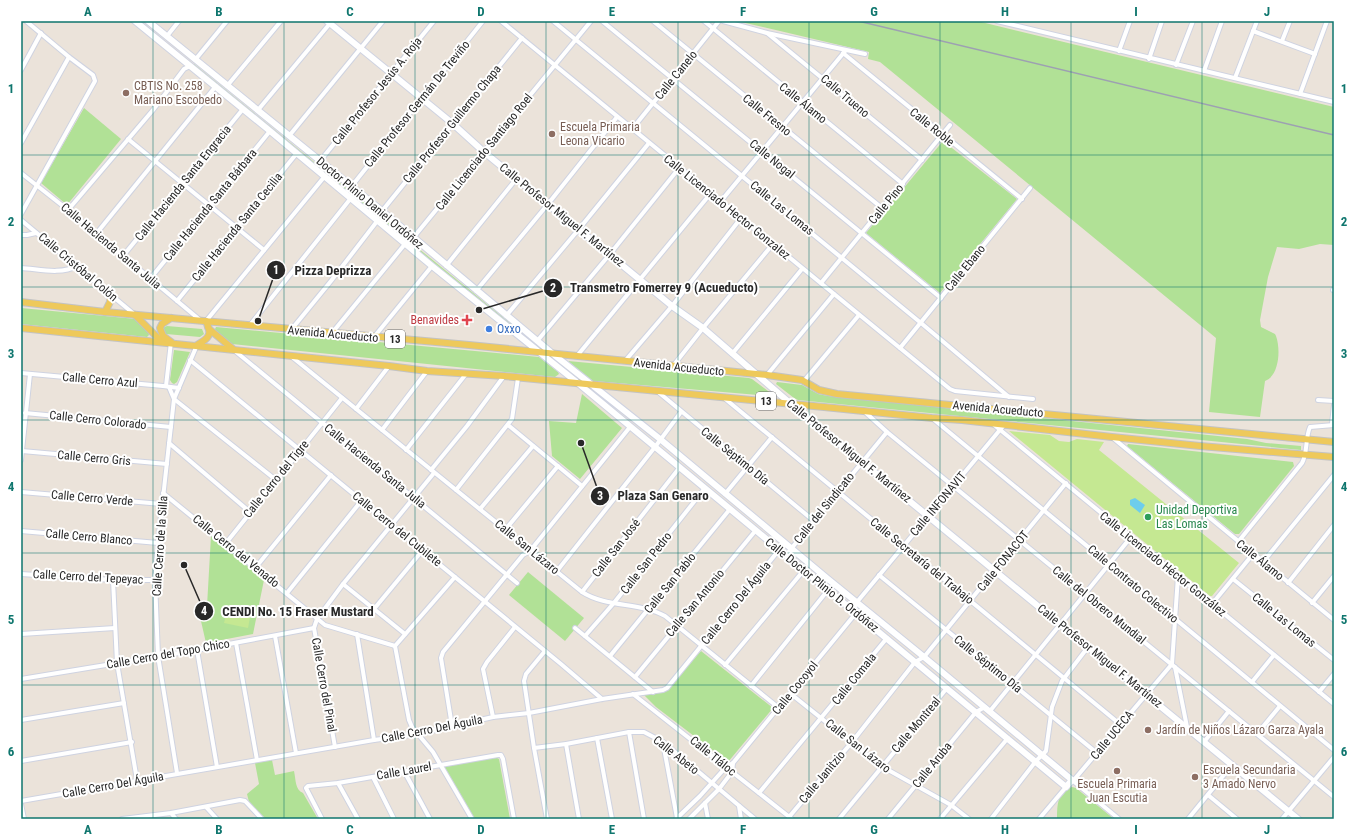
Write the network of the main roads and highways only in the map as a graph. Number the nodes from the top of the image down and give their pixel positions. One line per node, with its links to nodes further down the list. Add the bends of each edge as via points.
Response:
1 (111, 294): 3 (main road)
2 (21, 302): 3 (main road, Avenida Acueducto / 13)
3 (105, 312): 4 (main road, Avenida Acueducto / 13)
4 (135, 315): 5 (main road, Avenida Acueducto / 13); 9 (main road)
5 (171, 318): 6 (main road, Avenida Acueducto / 13); 10 (main road, via 160,328 163,336)
6 (204, 321): 8 (main road); 13 (main road, Avenida Acueducto / 13, via 767,375 804,381 819,390 837,394)
7 (21, 328): 9 (main road, Avenida Acueducto / 13)
8 (209, 328): 11 (main road, via 209,335); 12 (main road)
9 (161, 342): 10 (main road, Avenida Acueducto / 13)
10 (171, 342): 11 (main road, Avenida Acueducto / 13)
11 (197, 345): 12 (main road, Avenida Acueducto / 13)
12 (233, 349): 14 (main road, Avenida Acueducto / 13, via 427,371 504,376 993,423 1002,427 1112,438)
13 (1334, 442)
14 (1334, 457)

